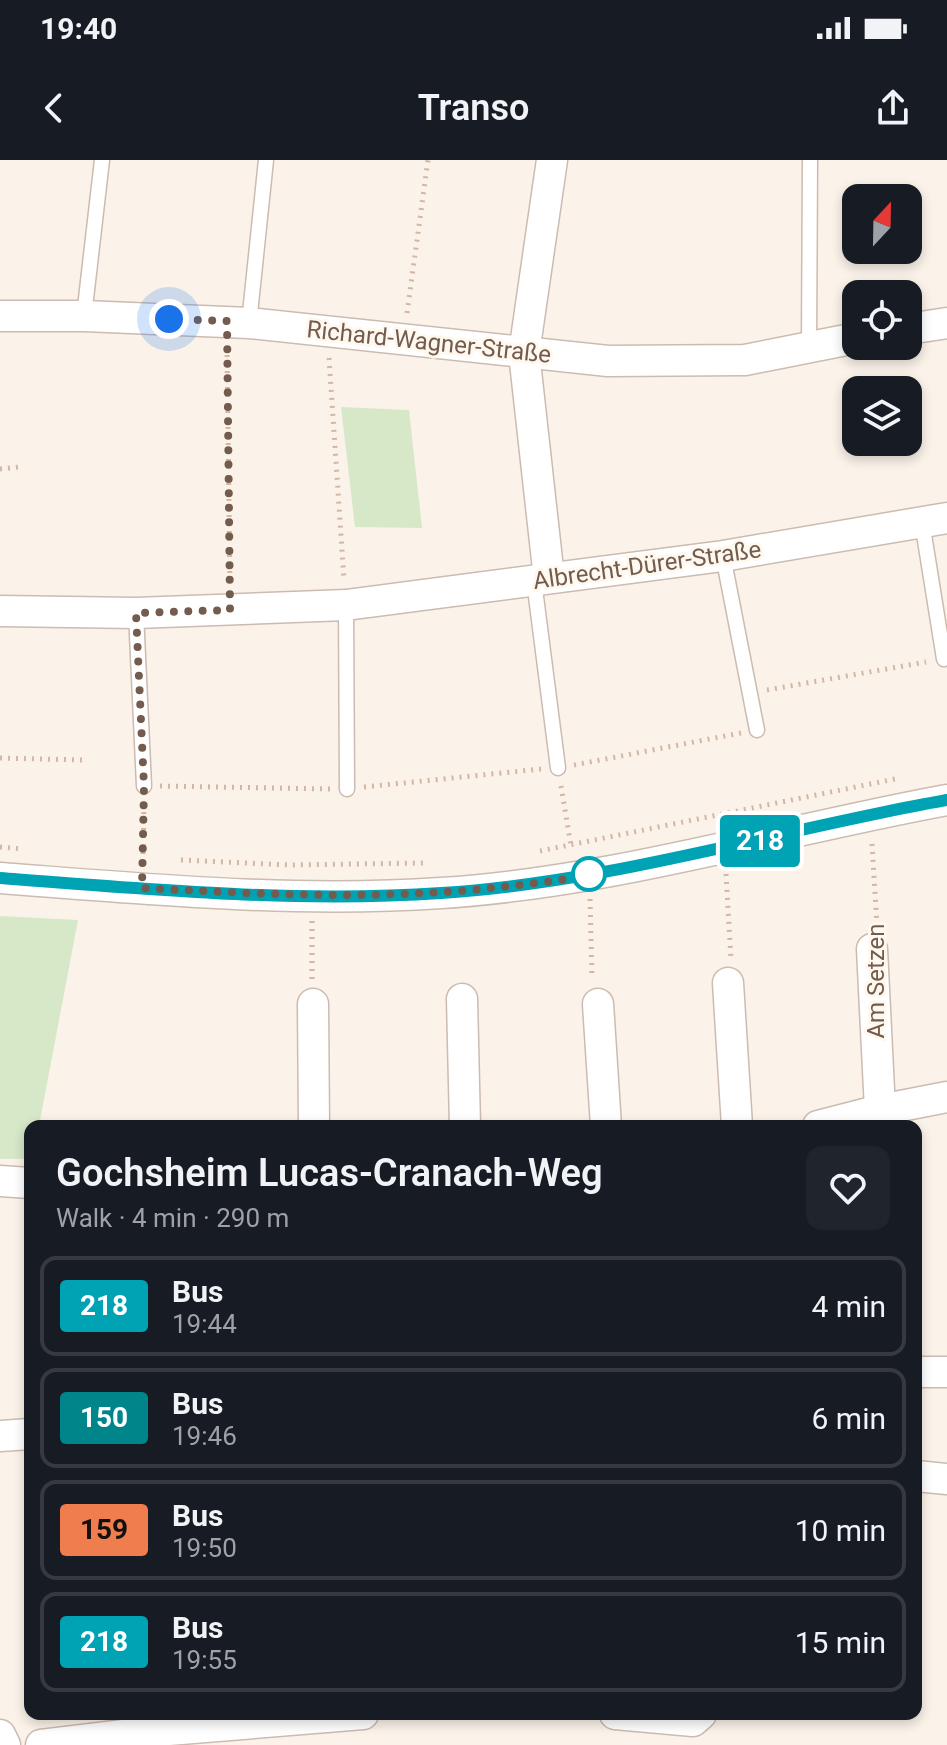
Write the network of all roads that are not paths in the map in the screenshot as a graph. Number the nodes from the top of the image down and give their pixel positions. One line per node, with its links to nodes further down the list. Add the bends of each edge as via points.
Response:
1 (102, 160): 6 (lane)
2 (266, 160): 7 (lane)
3 (552, 160): 12 (street)
4 (810, 160): 11 (lane)
5 (0, 316): 6 (street, Richard-Wagner-Straße)
6 (84, 316): 7 (street, Richard-Wagner-Straße)
7 (238, 322): 12 (street, Richard-Wagner-Straße)
8 (947, 323): 9 (street)
9 (922, 327)
10 (842, 340): 11 (street, Richard-Wagner-Straße)
11 (809, 346): 12 (street, Richard-Wagner-Straße, via 745,360 608,361)
12 (524, 353): 15 (street)
13 (935, 520): 14 (street, Albrecht-Dürer-Straße); 19 (lane)
14 (723, 556): 15 (street, Albrecht-Dürer-Straße); 20 (lane)
15 (541, 580): 16 (street, Albrecht-Dürer-Straße); 21 (lane)
16 (346, 605): 18 (street, Albrecht-Dürer-Straße); 23 (lane)
17 (0, 611): 18 (street, Albrecht-Dürer-Straße)
18 (136, 613): 22 (lane)
19 (944, 659)
20 (757, 730)
21 (558, 768)
22 (144, 786)
23 (347, 789)
24 (947, 800): 25 (street, via 604,872 442,893 312,896 142,874)
25 (0, 878)
26 (872, 949): 32 (street, Am Setzen)
27 (728, 983): 36 (street)
28 (462, 999): 34 (street)
29 (313, 1004): 33 (street)
30 (598, 1004): 35 (street)
31 (947, 1097): 32 (street)
32 (880, 1110): 37 (street)
33 (314, 1120)
34 (465, 1120)
35 (606, 1120)
36 (737, 1120)
37 (841, 1120)
38 (0, 1181): 39 (street)
39 (24, 1183)
40 (922, 1372): 41 (street)
41 (947, 1372)
42 (24, 1434): 43 (street)
43 (0, 1436)
44 (922, 1477): 45 (street)
45 (947, 1479)
46 (290, 1720): 51 (street)
47 (652, 1720): 48 (street)
48 (695, 1727)
49 (0, 1735): 50 (street)
50 (5, 1745)
51 (41, 1745)

